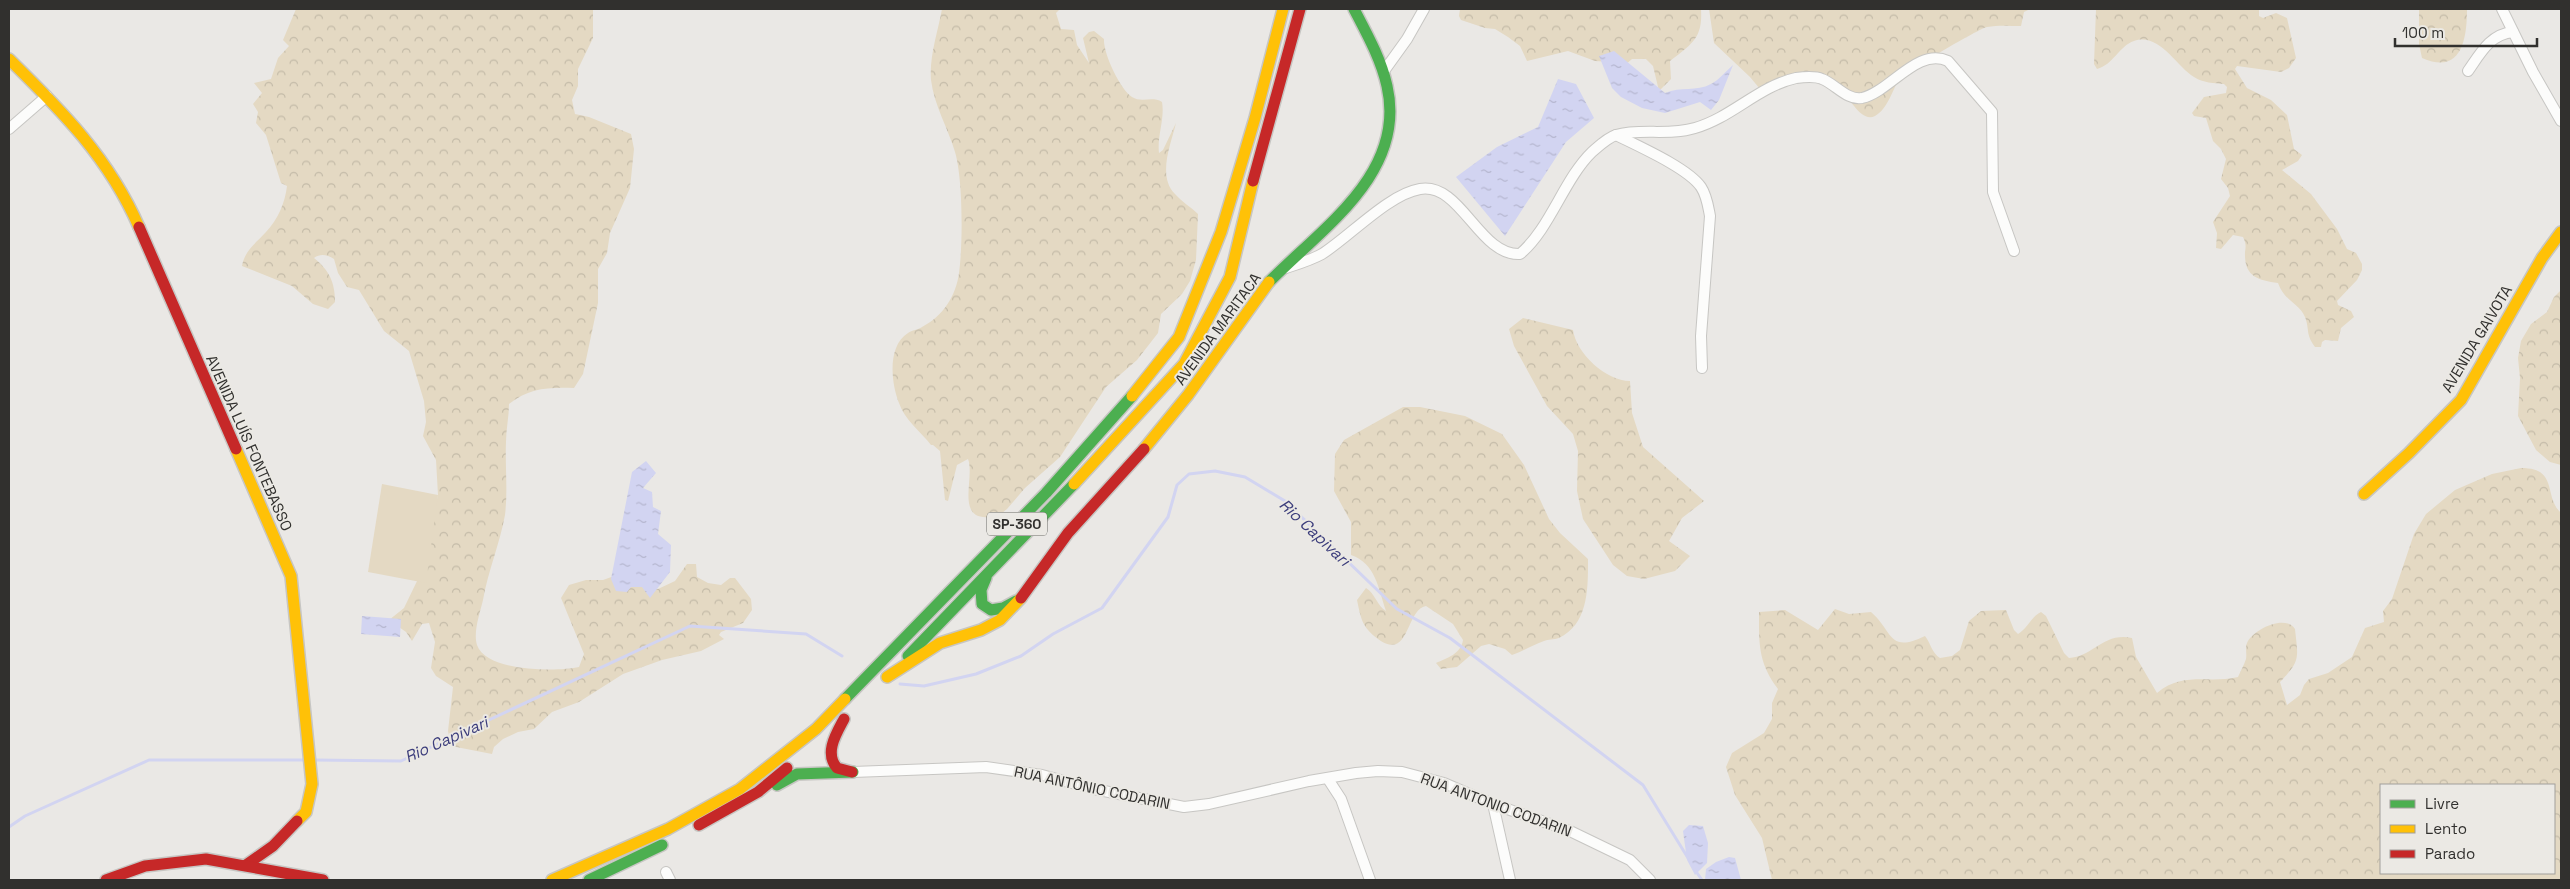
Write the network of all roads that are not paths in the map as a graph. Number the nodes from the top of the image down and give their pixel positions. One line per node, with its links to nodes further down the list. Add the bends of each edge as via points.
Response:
1 (1284, 9): 30 (main road, SP-360, via 1221,232 1179,337 1115,417 1046,493 816,729 740,789 668,829)
2 (1300, 9): 19 (main road, SP-360, via 1230,277 1184,364 1106,452)
3 (1354, 9): 8 (main road, AVENIDA MARITACA)
4 (1424, 9): 8 (street)
5 (2502, 9): 6 (street)
6 (2512, 32): 9 (street, via 2502,33 2492,40); 11 (street)
7 (9, 59): 10 (main road, AVENIDA LUÍS FONTEBASSO)
8 (1384, 70): 16 (main road, AVENIDA MARITACA, via 1391,100 1387,142 1380,162 1364,184)
9 (2468, 71)
10 (47, 96): 12 (street); 27 (main road, AVENIDA LUÍS FONTEBASSO, via 92,144 125,195 291,576 312,784 306,812 273,846)
11 (2561, 121)
12 (9, 129)
13 (1616, 135): 15 (street, via 1670,133 1696,128 1778,84 1796,79 1821,78 1861,99 1885,88 1924,60 1940,57 1948,61 1992,112 1993,192); 16 (street, via 1590,154 1520,254 1502,252 1443,193 1423,188 1388,205 1321,254); 17 (street, via 1694,180 1703,189 1708,202 1710,216 1701,336)
14 (2561, 232): 18 (main road, AVENIDA GAIVOTA, via 2542,258 2461,400)
15 (2014, 251)
16 (1283, 269): 20 (main road, AVENIDA MARITACA, via 1266,285 1158,433 1052,554)
17 (1702, 368)
18 (2364, 494)
19 (988, 574): 20 (main road, via 981,590 982,604 991,610 1003,608); 20 (main road, AVENIDA MARITACA / SP-360, via 883,681 940,643 981,630 1000,620)
20 (1021, 598)
21 (818, 743): 23 (main road, via 848,715 831,749 831,761 837,768)
22 (796, 761): 26 (main road, via 758,792)
23 (853, 772): 24 (street, RUA ANTÔNIO CODARIN, via 986,768 1042,775 1184,807); 26 (main road, via 797,774)
24 (1328, 779): 25 (street, RUA ANTONIO CODARIN, via 1378,771 1402,772 1444,783); 32 (street, via 1341,799)
25 (1493, 804): 33 (street); 34 (street, RUA ANTONIO CODARIN, via 1570,830 1630,860)
26 (725, 812): 31 (main road)
27 (246, 865): 28 (main road, via 206,859 145,866); 29 (main road)
28 (106, 880)
29 (323, 880)
30 (552, 880)
31 (589, 880)
32 (1370, 880)
33 (1510, 880)
34 (1650, 880)

